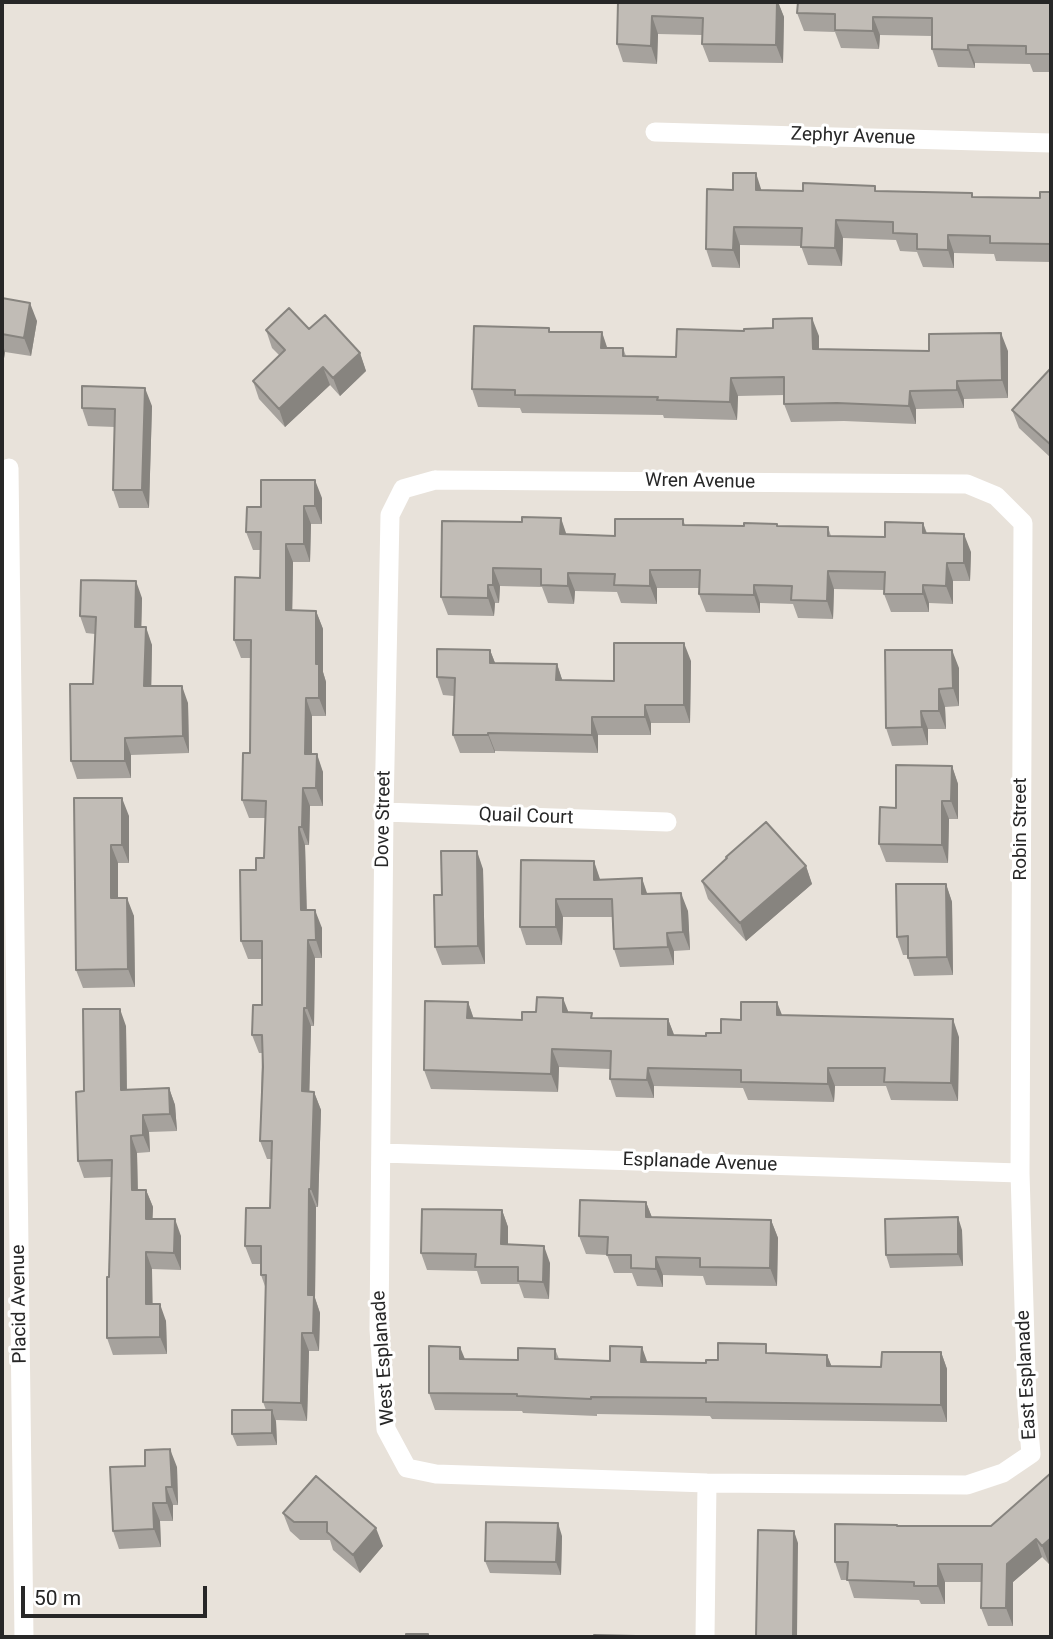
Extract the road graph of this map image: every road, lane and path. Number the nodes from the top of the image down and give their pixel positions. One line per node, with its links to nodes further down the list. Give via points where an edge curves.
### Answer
1 (655, 132): 2 (street, Zephyr Avenue)
2 (1051, 142)
3 (9, 468): 11 (street, Placid Avenue)
4 (402, 489): 5 (street, Wren Avenue, via 435,480 967,484); 6 (street, Dove Street, via 390,515)
5 (996, 496): 9 (street, Robin Street, via 1023,523)
6 (384, 813): 7 (street, Quail Court); 8 (street, Dove Street)
7 (667, 822)
8 (381, 1153): 9 (street, Esplanade Avenue); 10 (street, West Esplanade, via 379,1329 386,1429 407,1468 436,1474)
9 (1020, 1173): 10 (street, East Esplanade, via 1031,1454 1003,1473 967,1485)
10 (707, 1483): 12 (street)
11 (24, 1637)
12 (705, 1637)

